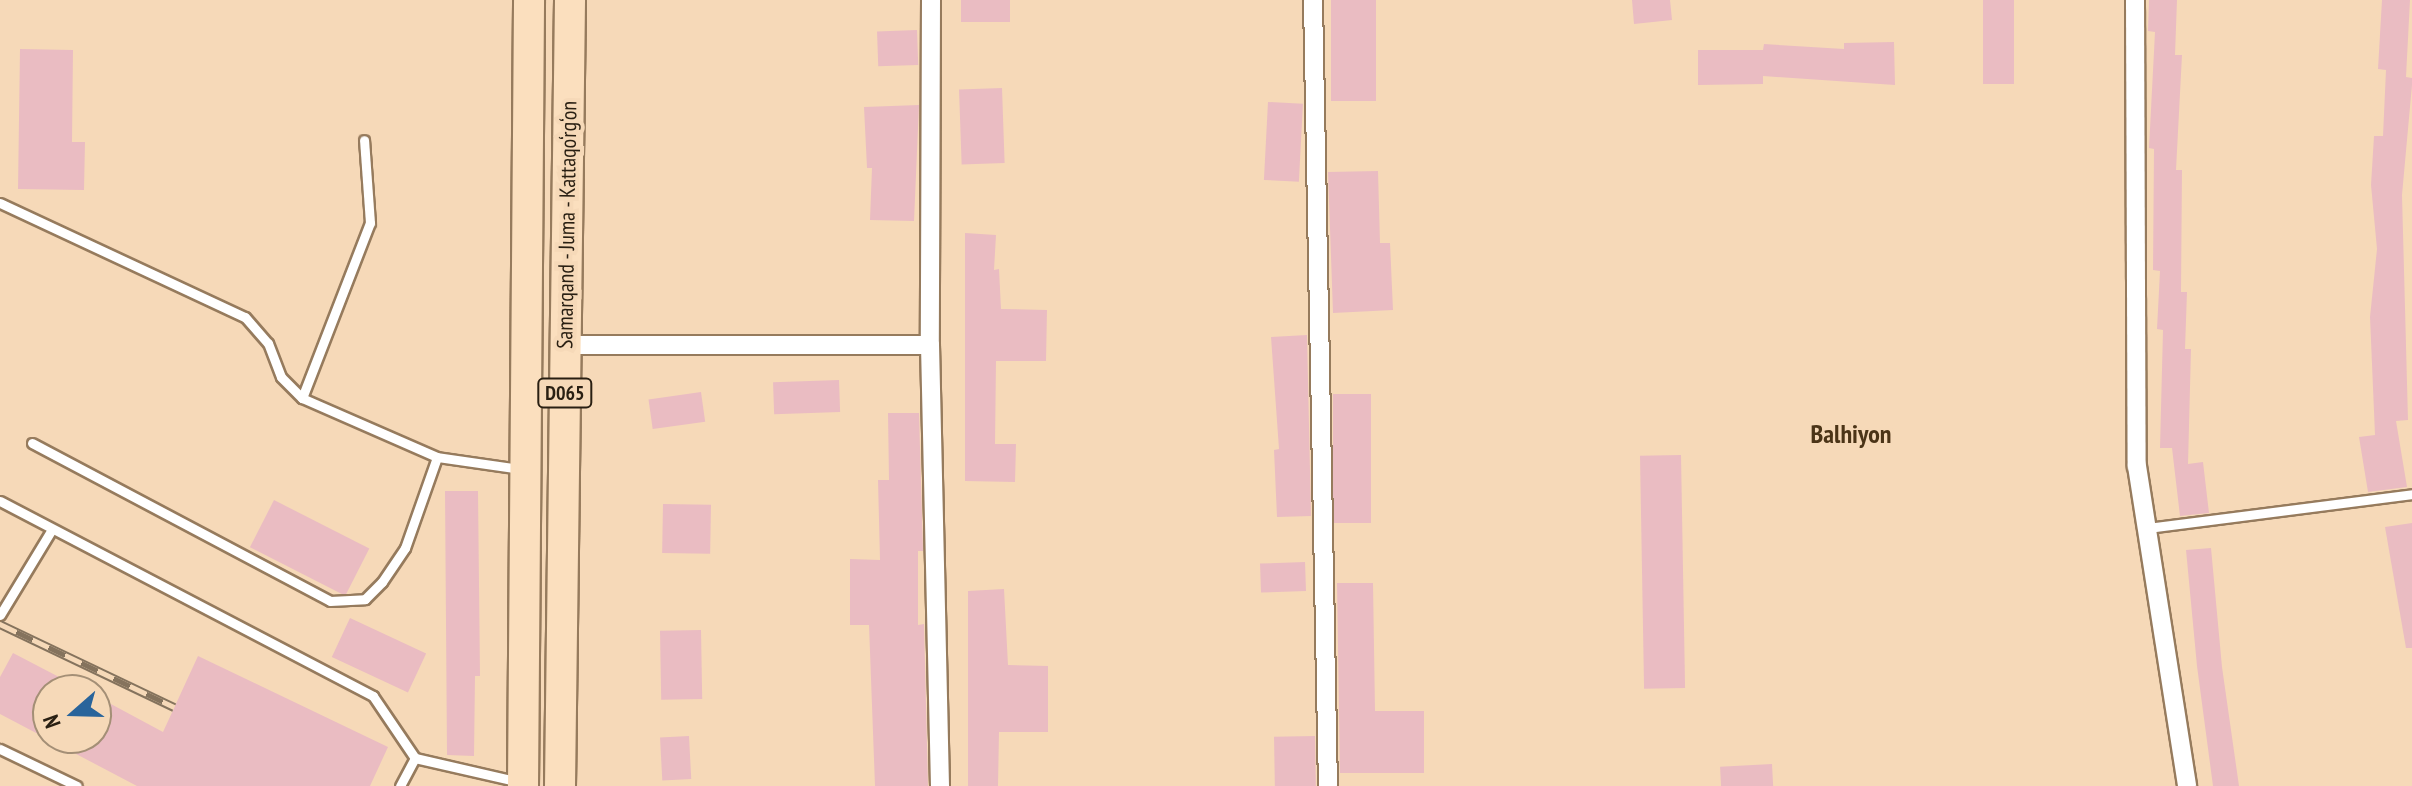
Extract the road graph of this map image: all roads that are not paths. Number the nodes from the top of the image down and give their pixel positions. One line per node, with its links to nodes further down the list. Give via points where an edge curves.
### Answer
1 (529, 0): 13 (main road, Samarqand - Juma - Kattaqo‘rg‘on / D065)
2 (570, 0): 8 (main road, Samarqand - Juma - Kattaqo‘rg‘on / D065)
3 (931, 0): 9 (street)
4 (1313, 0): 26 (street)
5 (2135, 0): 16 (street, via 2137,466)
6 (364, 140): 10 (lane, via 370,223)
7 (0, 203): 10 (lane, via 245,317 268,343 281,377)
8 (565, 345): 9 (street); 24 (main road, Samarqand - Juma - Kattaqo‘rg‘on / D065)
9 (930, 345): 25 (street)
10 (302, 398): 12 (lane)
11 (32, 443): 12 (lane, via 330,601 365,599 382,582 405,548)
12 (437, 457): 13 (lane)
13 (527, 470): 21 (main road, Samarqand - Juma - Kattaqo‘rg‘on / D065)
14 (2412, 494): 16 (lane)
15 (0, 501): 17 (lane)
16 (2148, 528): 27 (street)
17 (52, 529): 18 (lane); 20 (lane, via 373,696)
18 (0, 615)
19 (0, 749): 22 (lane)
20 (415, 758): 21 (lane); 23 (lane)
21 (523, 784)
22 (77, 786)
23 (400, 786)
24 (560, 786)
25 (940, 786)
26 (1328, 786)
27 (2187, 786)

